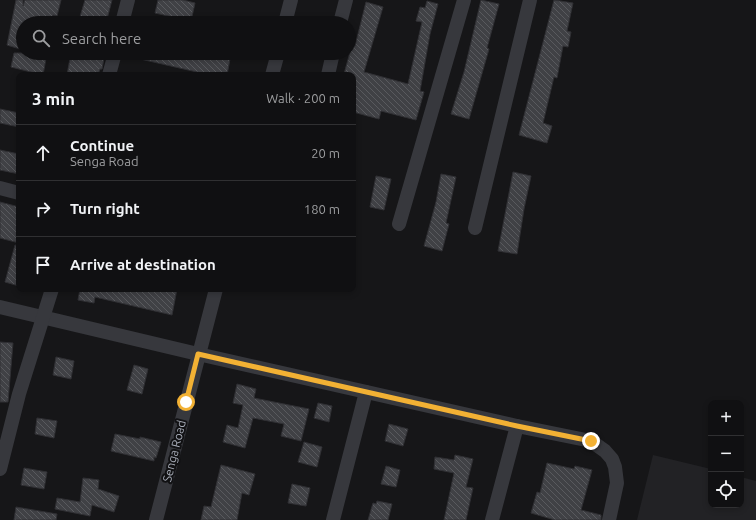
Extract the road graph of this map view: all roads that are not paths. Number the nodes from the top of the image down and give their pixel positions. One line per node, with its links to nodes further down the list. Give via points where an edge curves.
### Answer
1 (128, 0): 6 (street)
2 (291, 0): 7 (street)
3 (346, 0): 8 (street)
4 (464, 0): 17 (street)
5 (530, 0): 18 (street)
6 (124, 16)
7 (287, 16)
8 (342, 16)
9 (112, 60): 12 (street)
10 (276, 60): 13 (street)
11 (331, 60): 14 (street)
12 (110, 72)
13 (273, 72)
14 (329, 72)
15 (0, 188): 16 (street)
16 (16, 192)
17 (399, 224)
18 (475, 228)
19 (51, 292): 22 (street)
20 (215, 292): 23 (street, Senga Road)
21 (0, 307): 22 (street)
22 (44, 316): 23 (street); 25 (street)
23 (198, 354): 24 (street); 28 (street, Senga Road)
24 (366, 392): 26 (street); 29 (street)
25 (6, 424): 27 (street)
26 (517, 426): 30 (street); 31 (street, via 591,441 605,451 612,459 617,483)
27 (0, 469)
28 (156, 520)
29 (332, 520)
30 (492, 520)
31 (609, 520)

